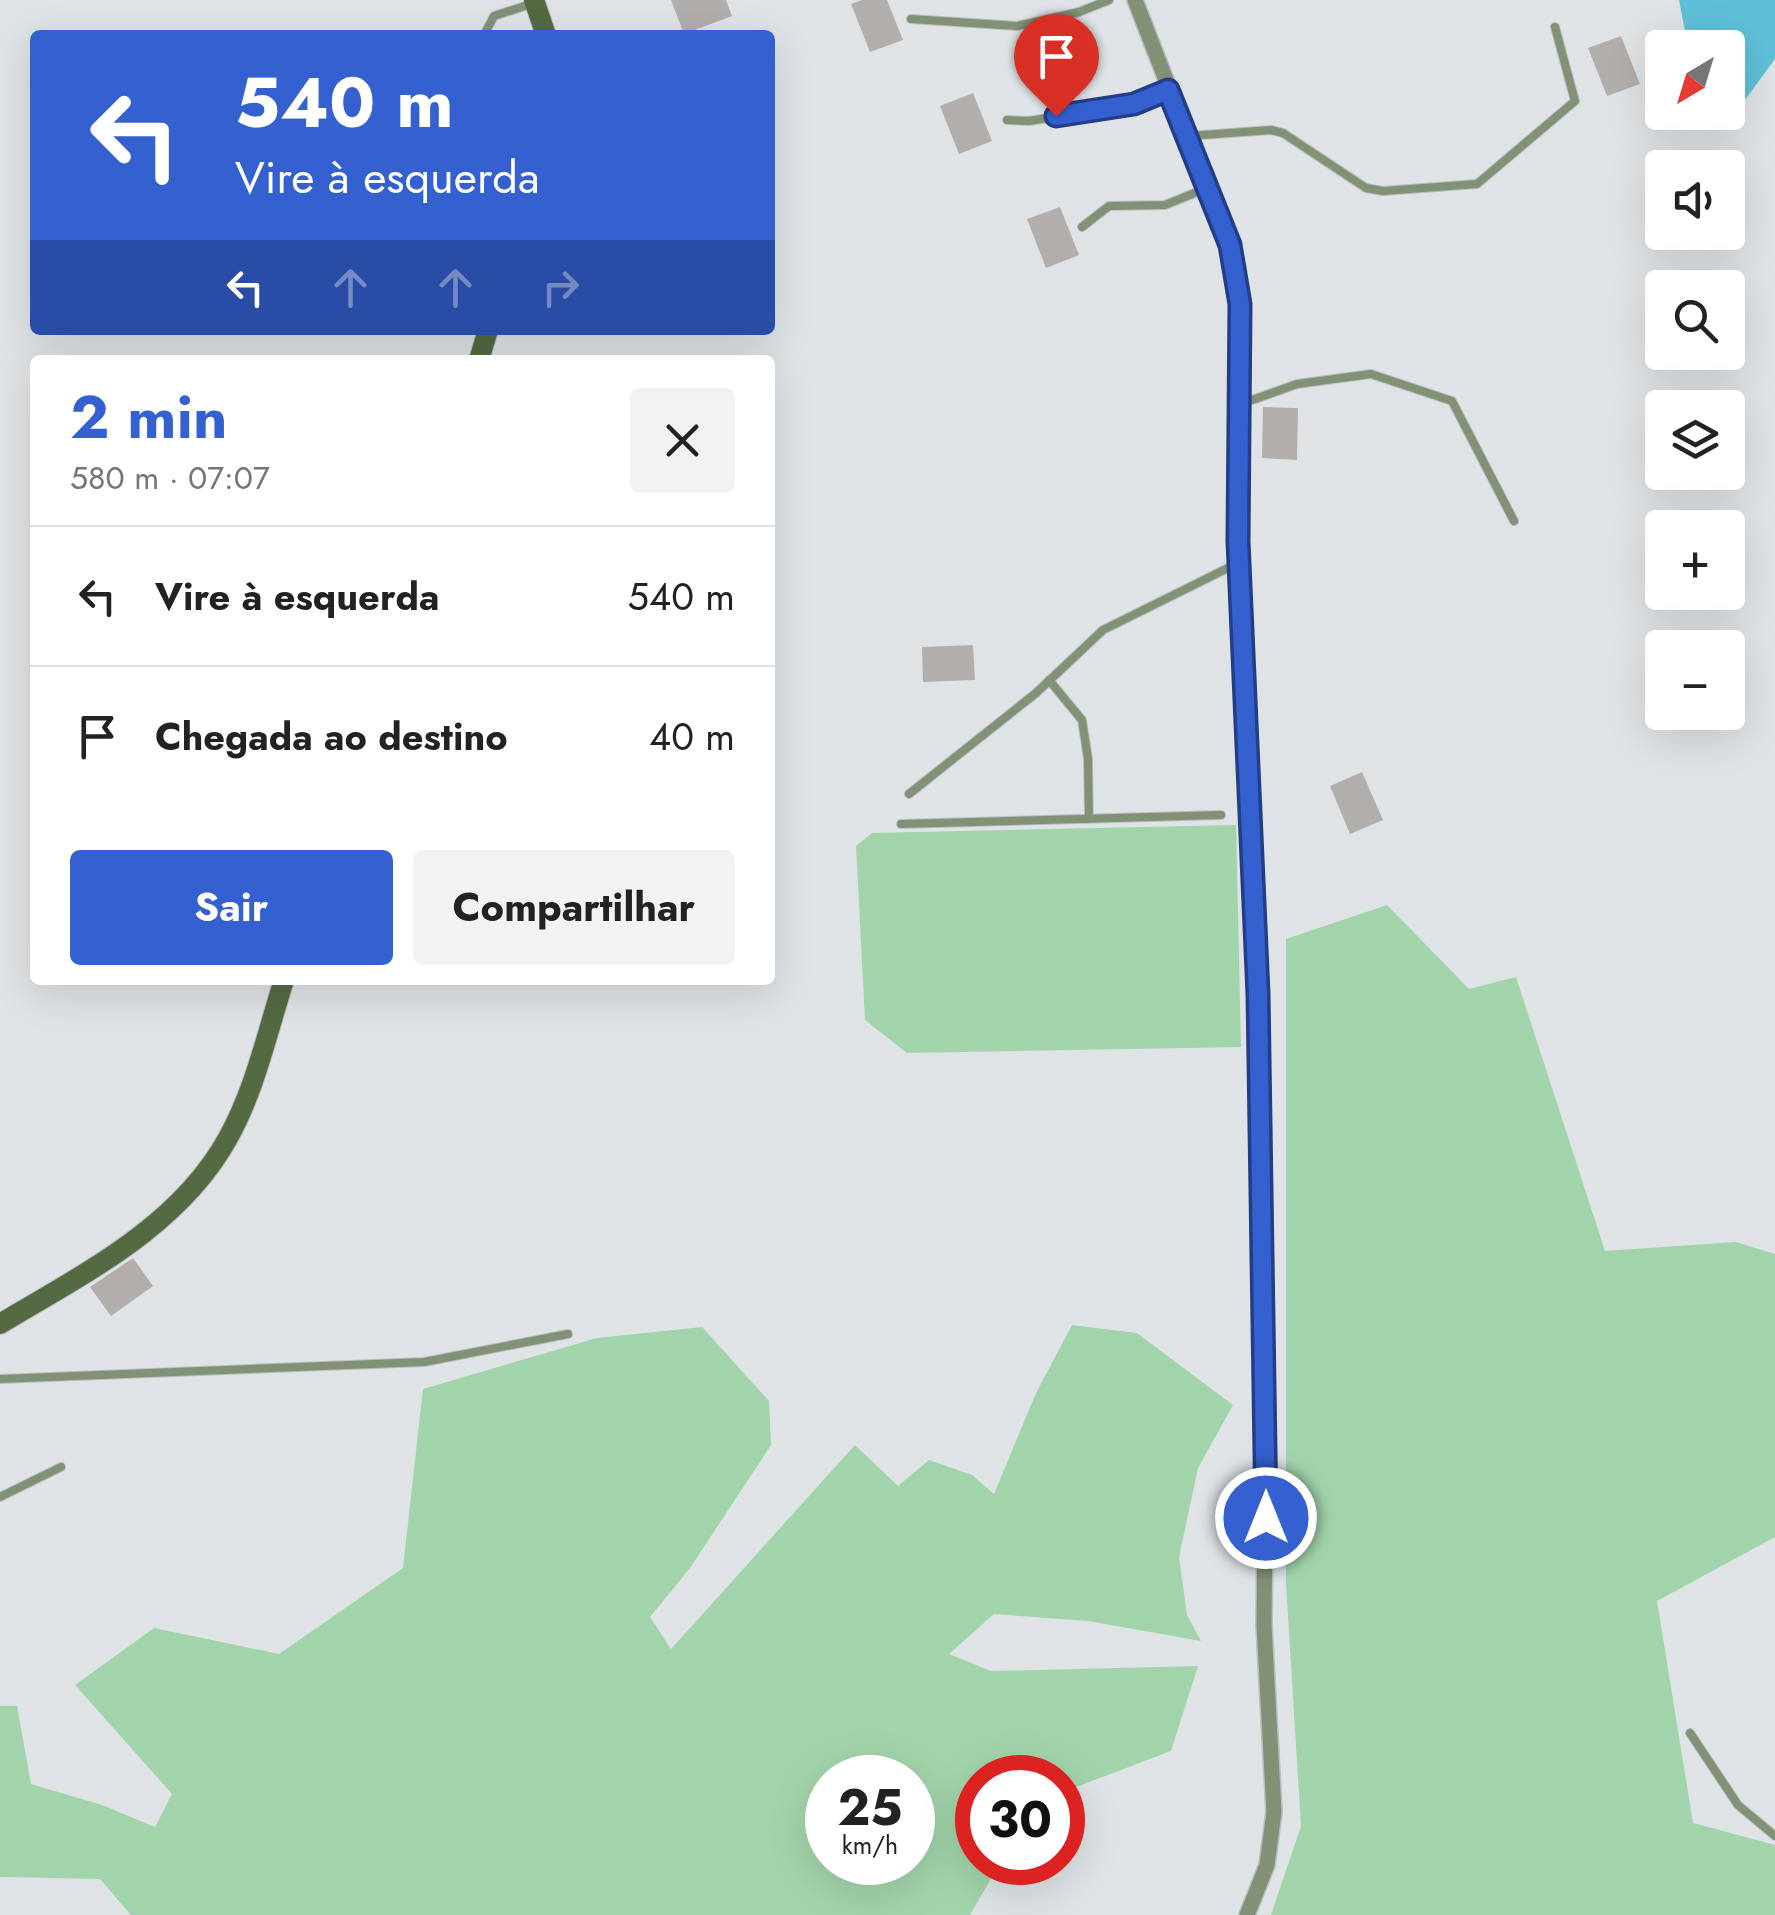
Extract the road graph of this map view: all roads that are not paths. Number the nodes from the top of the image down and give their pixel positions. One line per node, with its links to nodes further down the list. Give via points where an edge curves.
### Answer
1 (1108, 0): 4 (lane, via 1016,26)
2 (1135, 0): 8 (street)
3 (535, 1): 6 (lane, via 494,16); 7 (street)
4 (911, 18)
5 (1555, 28): 10 (lane, via 1575,102 1478,184 1384,191 1366,188 1283,133)
6 (487, 30)
7 (544, 30)
8 (1168, 90): 9 (lane, via 1134,104); 10 (street)
9 (1007, 120)
10 (1186, 136): 11 (street)
11 (1207, 188): 12 (lane, via 1164,204 1110,206); 13 (street, via 1236,277)
12 (1082, 227)
13 (1239, 404): 14 (lane, via 1297,384 1371,374 1452,401); 15 (street)
14 (1514, 521)
15 (1240, 562): 16 (lane, via 1103,630); 29 (street, via 1258,994 1264,1625 1274,1812 1266,1865)
16 (1049, 680): 17 (lane); 19 (lane, via 1082,720)
17 (909, 794)
18 (1221, 815): 19 (lane)
19 (1089, 819): 20 (lane)
20 (900, 824)
21 (282, 985): 22 (street, via 245,1102 192,1192 124,1247)
22 (0, 1324)
23 (568, 1334): 24 (lane, via 424,1362)
24 (0, 1379)
25 (61, 1467): 26 (lane)
26 (0, 1497)
27 (1690, 1733): 28 (lane, via 1738,1805)
28 (1775, 1836)
29 (1247, 1915)

